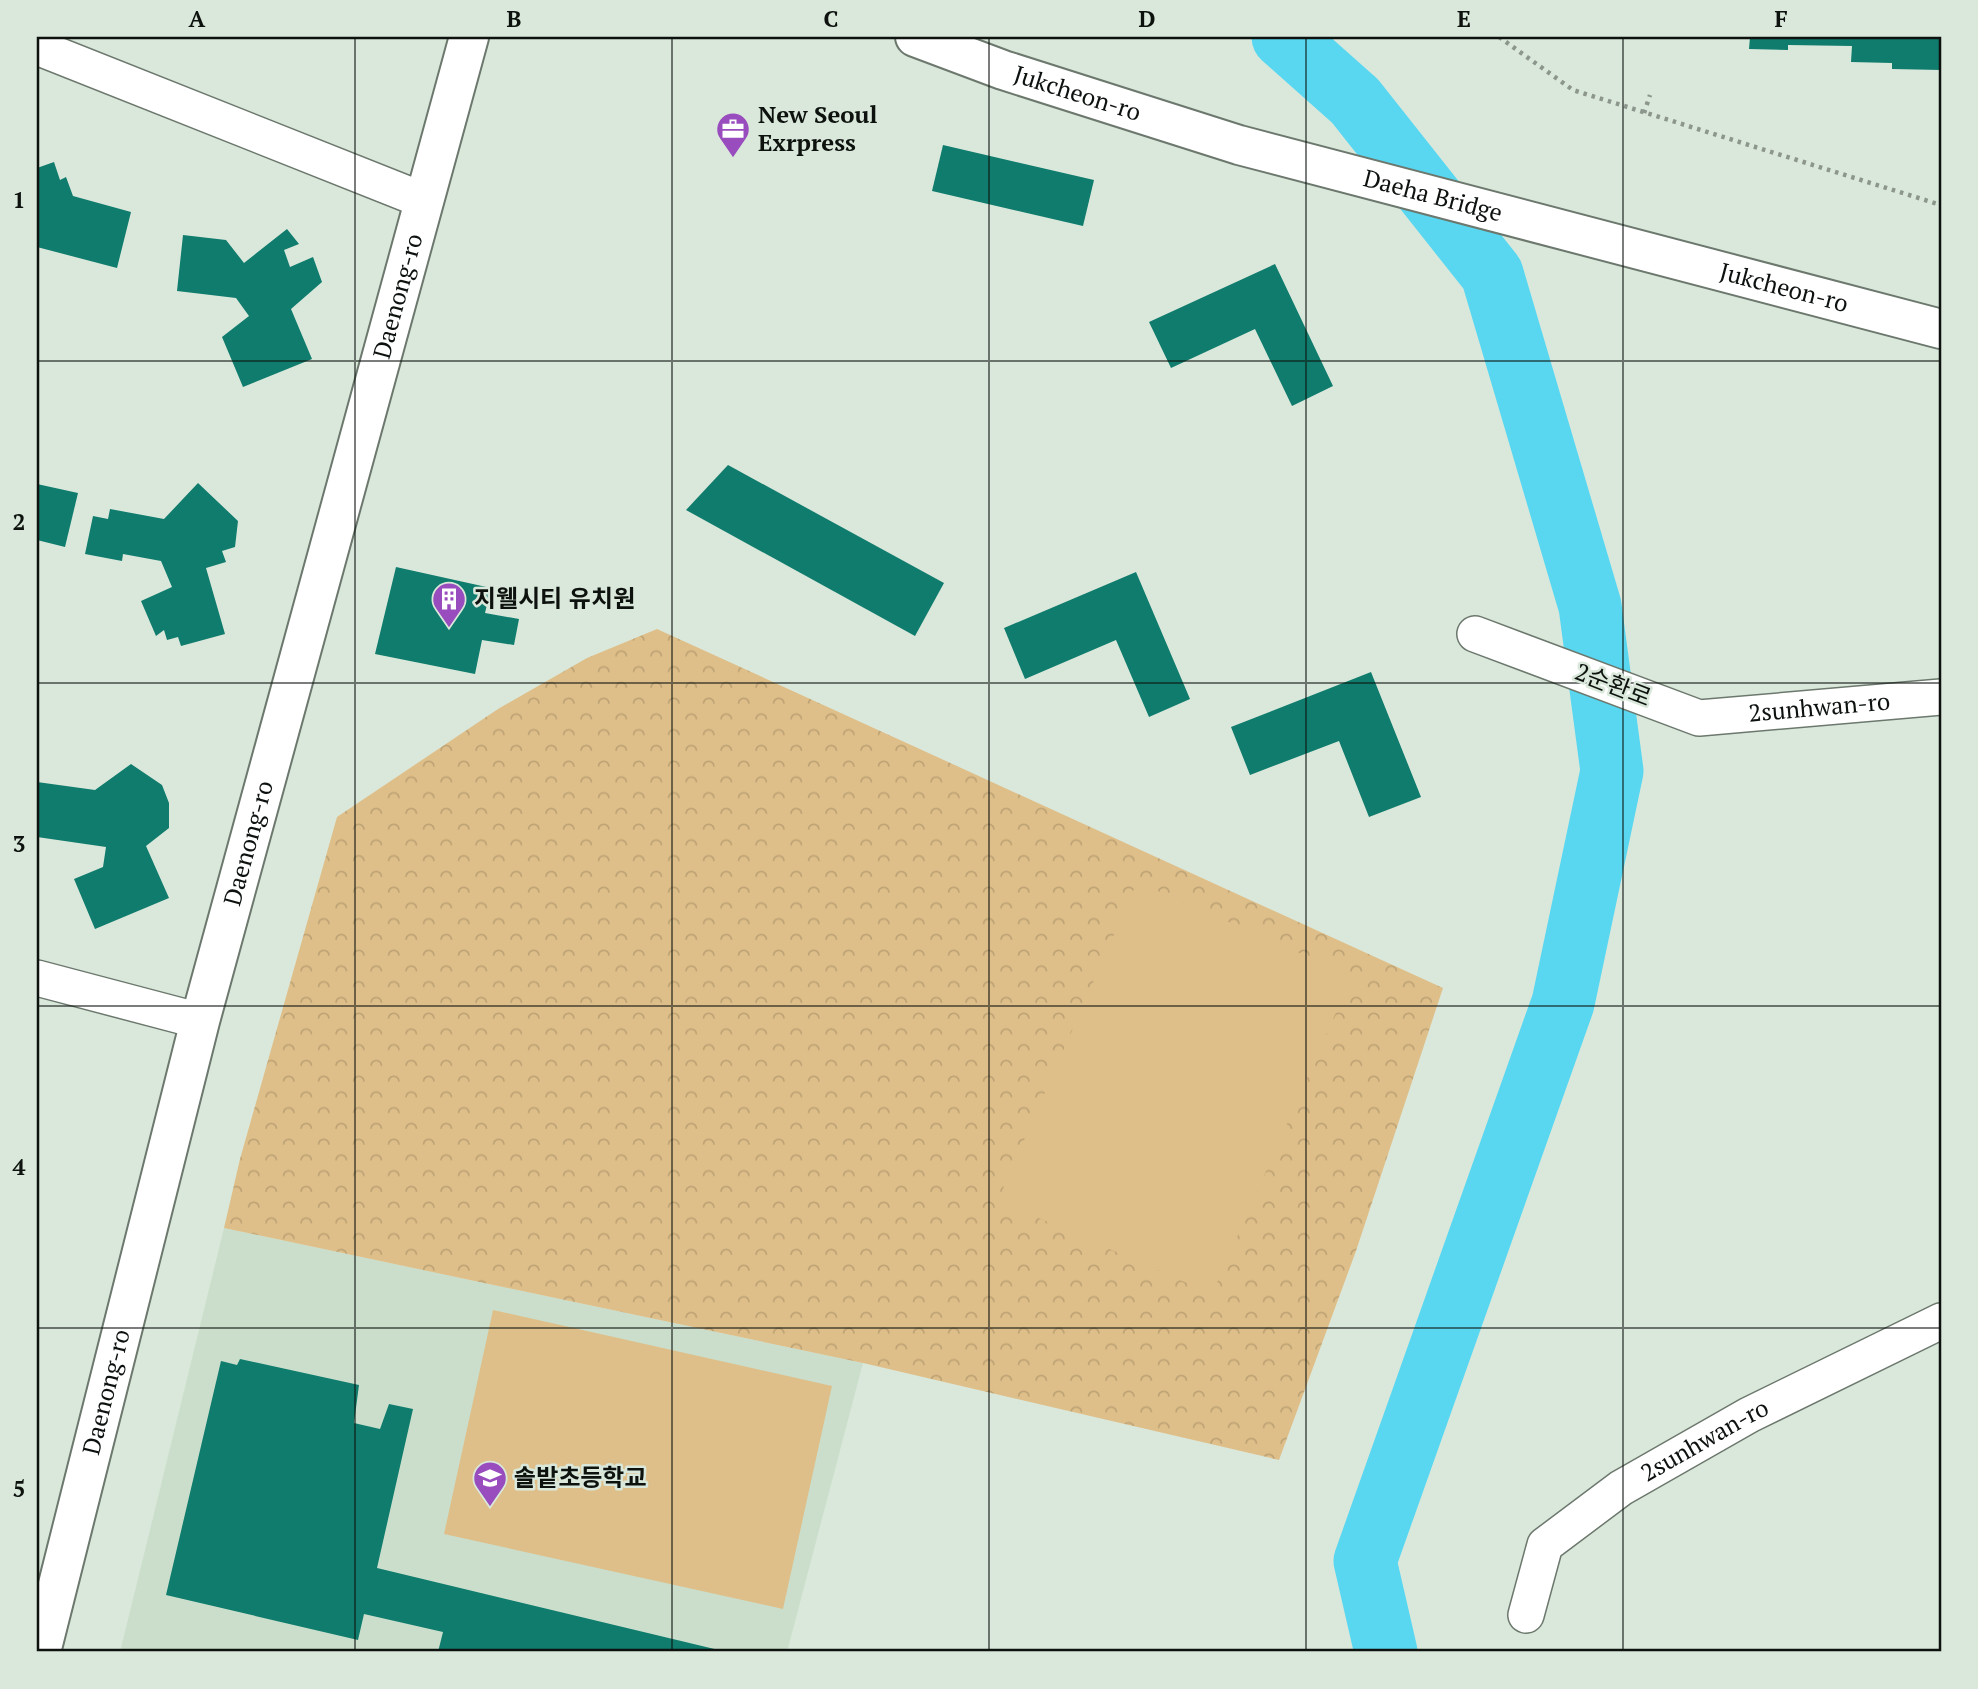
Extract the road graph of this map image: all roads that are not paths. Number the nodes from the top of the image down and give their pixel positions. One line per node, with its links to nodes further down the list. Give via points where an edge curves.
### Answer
1 (469, 37): 5 (street, Daenong-ro)
2 (915, 37): 4 (street, Jukcheon-ro)
3 (37, 47): 5 (street)
4 (1239, 145): 6 (street, Daeha Bridge)
5 (425, 201): 12 (street, Daenong-ro)
6 (1626, 246): 7 (street, Jukcheon-ro)
7 (1941, 329)
8 (1475, 634): 10 (street, 2순환로)
9 (1941, 697): 10 (street, 2sunhwan-ro)
10 (1699, 718)
11 (37, 978): 12 (street)
12 (200, 1021): 15 (street, Daenong-ro)
13 (1941, 1321): 14 (street, 2sunhwan-ro, via 1749,1415 1620,1488 1545,1545)
14 (1526, 1615)
15 (41, 1652)

